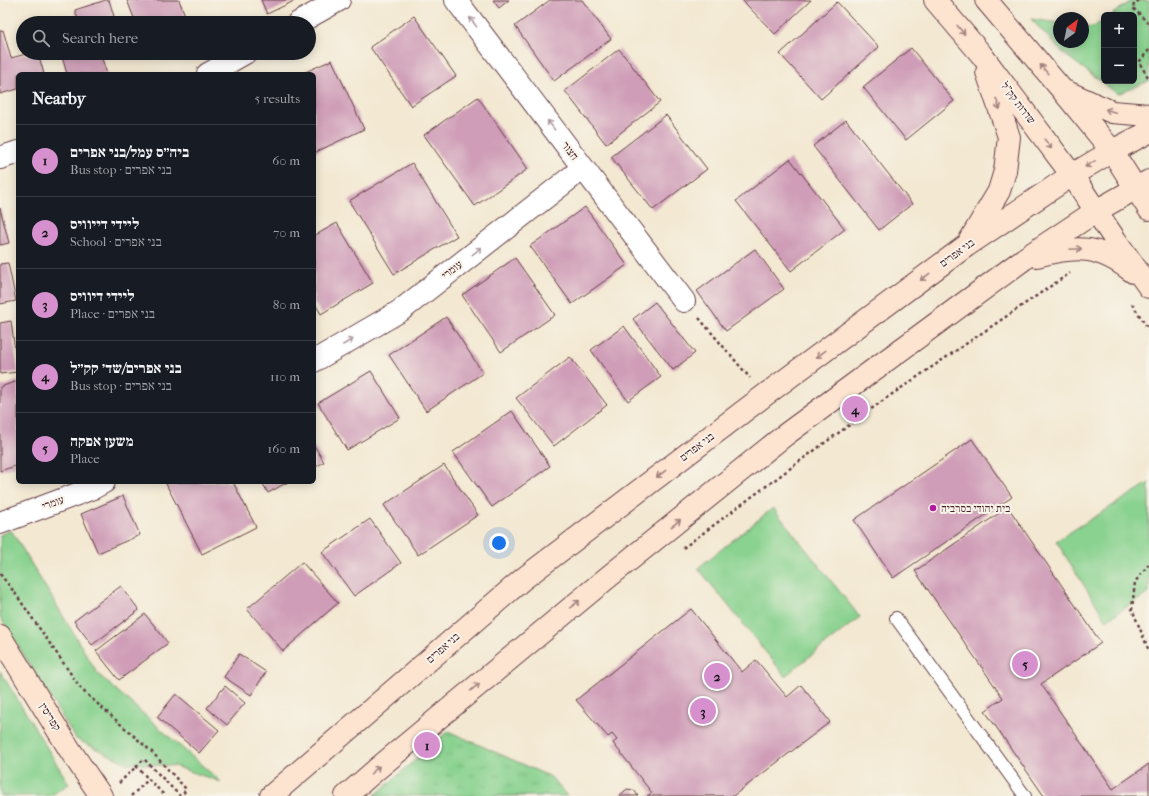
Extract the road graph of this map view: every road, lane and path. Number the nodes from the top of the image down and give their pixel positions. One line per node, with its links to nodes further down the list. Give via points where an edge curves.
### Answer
1 (339, 0): 6 (street)
2 (456, 0): 19 (street, חצור, one-way to 2)
3 (935, 0): 9 (main road, שדרות קק"ל, one-way to 9)
4 (986, 0): 13 (main road, one-way to 4)
5 (1139, 0): 7 (path, via 1132,7)
6 (310, 16)
7 (1149, 24)
8 (1149, 50): 12 (path, via 1139,62)
9 (981, 54): 20 (main road, שדרות קק"ל, one-way to 20); 24 (main road, one-way to 24, via 1009,137 1005,171 999,191)
10 (233, 60): 11 (street)
11 (212, 72)
12 (1149, 79)
13 (1063, 91): 14 (main road, one-way to 13, via 1112,112); 16 (main road)
14 (1149, 115)
15 (1149, 132): 16 (main road, בני אפרים)
16 (1112, 151): 20 (main road, בני אפרים, one-way to 20); 21 (main road)
17 (16, 153): 18 (street)
18 (0, 158)
19 (583, 168): 29 (street, חצור); 31 (street, עומרי, one-way to 19, via 400,311)
20 (1072, 175): 23 (main road, שדרות קק"ל); 24 (main road, בני אפרים)
21 (1143, 185): 22 (main road); 23 (main road)
22 (1149, 209)
23 (1096, 211): 25 (main road); 27 (main road, שדרות קק"ל)
24 (966, 246): 47 (main road, בני אפרים, one-way to 47, via 523,579)
25 (1024, 259): 27 (main road, one-way to 27, via 1060,250 1082,248 1100,252 1132,271); 48 (main road, one-way to 25, via 607,578 785,435)
26 (1071, 272): 35 (path, via 885,399)
27 (1148, 286)
28 (1130, 300): 30 (path)
29 (684, 301): 32 (path)
30 (1149, 330)
31 (316, 360)
32 (740, 366)
33 (100, 484): 34 (street, עומרי)
34 (0, 522)
35 (682, 549)
36 (1149, 564): 40 (path, via 1135,582 1132,609)
37 (0, 574): 46 (path, via 82,690 152,752 186,789)
38 (896, 618): 49 (lane)
39 (0, 636): 43 (main road, קפריסין, via 70,750)
40 (1149, 651)
41 (136, 766): 42 (path); 43 (path); 46 (path, via 144,759)
42 (149, 778): 44 (path); 45 (path)
43 (109, 791)
44 (131, 796)
45 (165, 796)
46 (181, 796)
47 (271, 796)
48 (346, 796)
49 (1025, 796)

